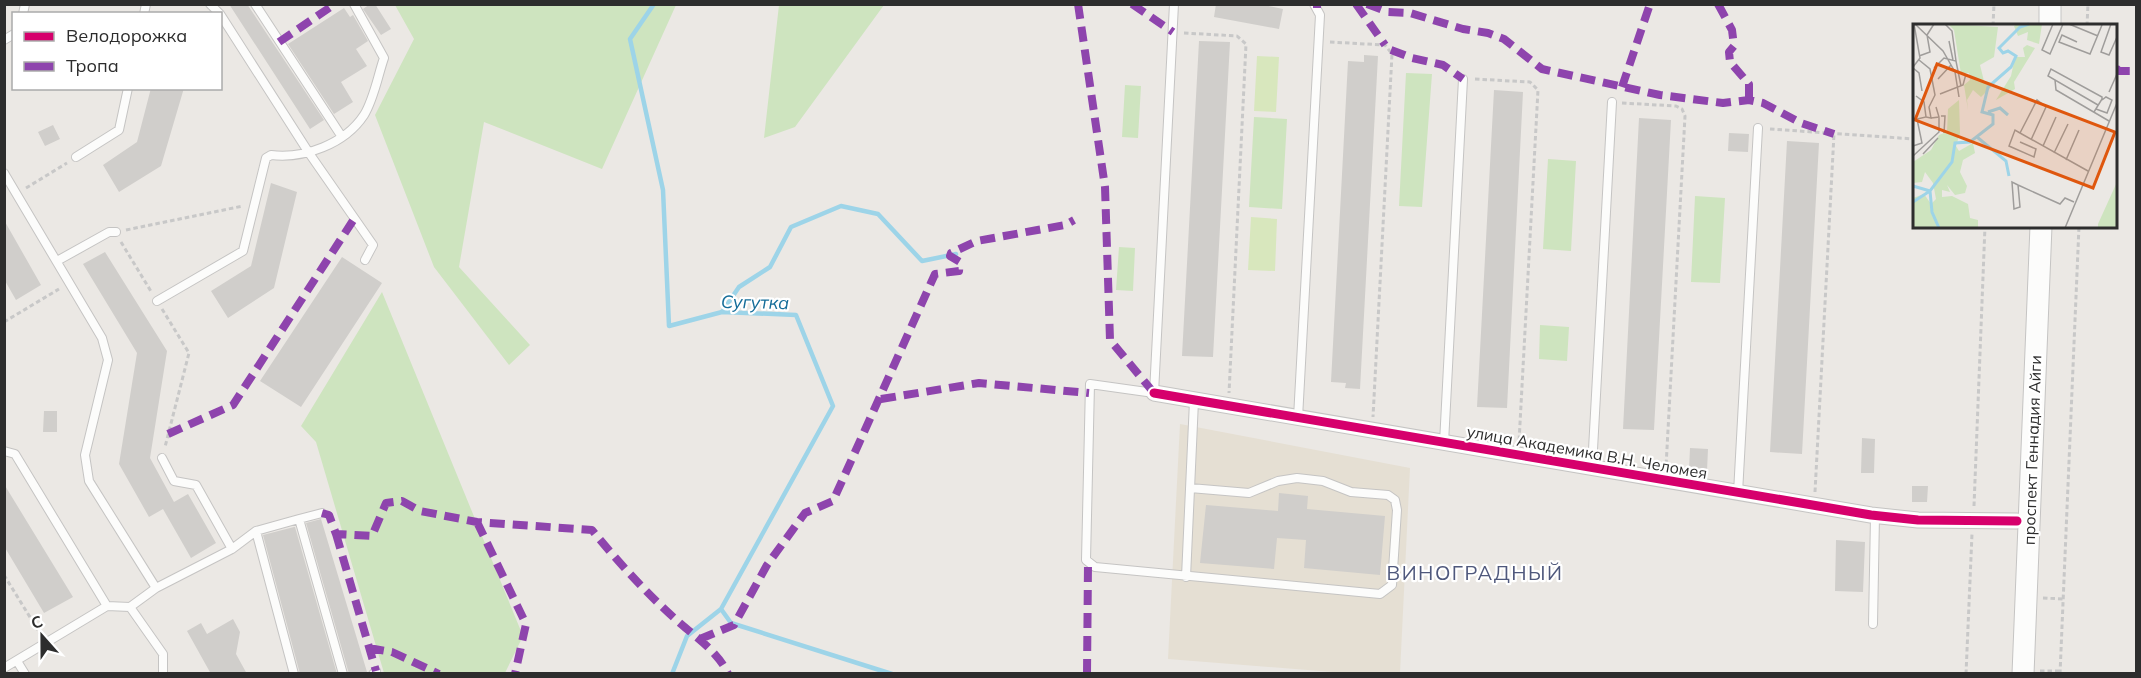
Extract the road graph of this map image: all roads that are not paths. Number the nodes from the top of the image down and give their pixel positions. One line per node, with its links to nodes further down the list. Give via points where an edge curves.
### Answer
1 (255, 4): 14 (lane)
2 (354, 4): 14 (lane, via 384,58 364,114)
3 (1174, 4): 24 (lane)
4 (1314, 4): 26 (lane, via 1320,15)
5 (2036, 4): 8 (main road)
6 (2050, 4): 9 (main road)
7 (222, 17): 15 (lane)
8 (2036, 24)
9 (2050, 24)
10 (1463, 79): 27 (lane)
11 (128, 90): 16 (lane, via 118,130)
12 (1612, 102): 30 (lane)
13 (1758, 128): 32 (lane)
14 (342, 137): 15 (lane)
15 (309, 153): 21 (lane, via 373,245); 23 (lane, via 266,158 243,251)
16 (76, 157)
17 (4, 173): 22 (lane)
18 (2028, 228): 36 (main road, проспект Геннадия Айги)
19 (2041, 228): 36 (main road, проспект Геннадия Айги)
20 (116, 232): 22 (lane, via 109,232)
21 (365, 260)
22 (57, 261): 40 (lane, via 102,338 108,360 85,455 89,481)
23 (157, 301)
24 (1154, 393): 25 (street, улица Академика В.Н. Челомея); 39 (lane, via 1090,384 1086,560 1095,567)
25 (1194, 401): 26 (street, улица Академика В.Н. Челомея); 31 (lane)
26 (1298, 418): 27 (street, улица Академика В.Н. Челомея)
27 (1444, 443): 30 (street, улица Академика В.Н. Челомея)
28 (4, 451): 41 (lane, via 15,454)
29 (162, 458): 38 (lane, via 174,481 196,485)
30 (1592, 468): 32 (street, улица Академика В.Н. Челомея)
31 (1190, 488): 39 (lane); 39 (lane, via 1249,493 1288,478 1314,479 1346,491 1392,497 1397,504 1397,521 1394,580 1380,594)
32 (1738, 493): 34 (street, улица Академика В.Н. Челомея)
33 (322, 513): 35 (lane)
34 (1875, 516): 36 (street, улица Академика В.Н. Челомея); 43 (lane)
35 (299, 519): 37 (lane); 50 (lane)
36 (2023, 521): 46 (main road, проспект Геннадия Айги); 51 (main road, проспект Геннадия Айги)
37 (256, 531): 38 (lane); 49 (lane)
38 (232, 549): 40 (lane)
39 (1186, 577)
40 (156, 588): 42 (lane)
41 (107, 606): 42 (lane); 44 (lane)
42 (130, 607): 48 (lane, via 163,654)
43 (1873, 624)
44 (17, 661): 45 (lane); 47 (lane)
45 (4, 668)
46 (2031, 672)
47 (25, 674)
48 (163, 674)
49 (294, 674)
50 (343, 674)
51 (2011, 674)

